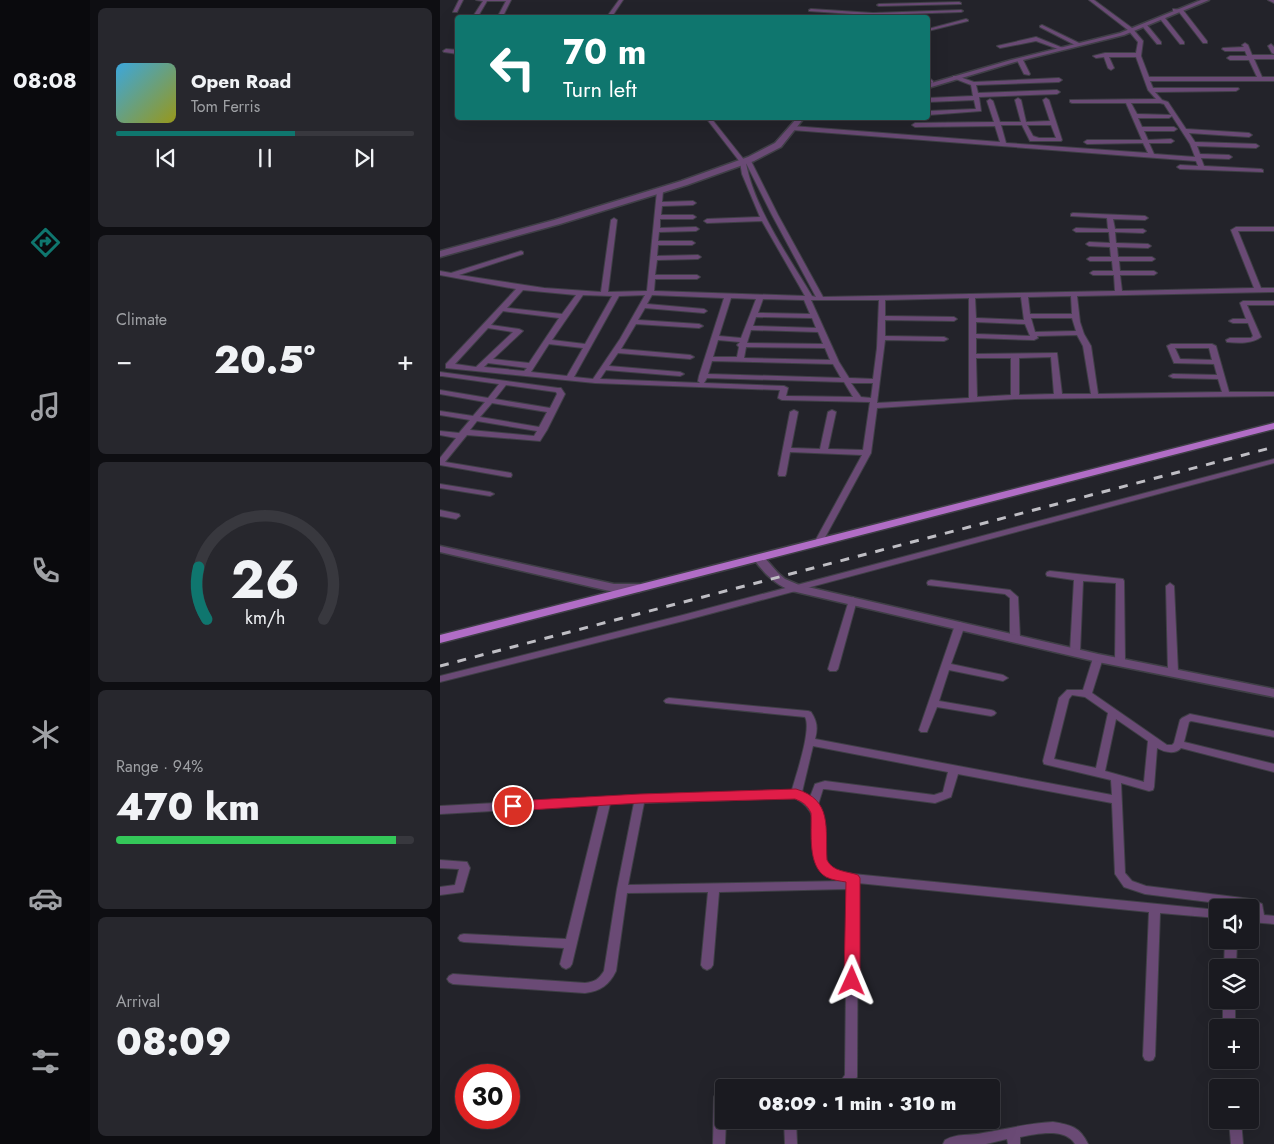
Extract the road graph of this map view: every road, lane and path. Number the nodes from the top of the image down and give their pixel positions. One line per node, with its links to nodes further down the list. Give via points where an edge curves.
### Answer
1 (462, 0): 16 (street)
2 (478, 0): 3 (street)
3 (486, 0): 4 (street); 20 (street)
4 (509, 0): 21 (street)
5 (621, 0): 22 (street)
6 (1091, 0): 28 (street)
7 (1198, 0): 15 (street)
8 (1206, 0): 15 (street)
9 (1270, 0): 11 (street)
10 (924, 2): 12 (street); 13 (street); 18 (street)
11 (1274, 2)
12 (959, 3)
13 (879, 5)
14 (811, 10): 19 (street)
15 (1178, 10): 23 (street); 28 (street); 29 (street)
16 (455, 11)
17 (961, 11): 18 (street)
18 (928, 12): 19 (street)
19 (873, 14)
20 (476, 15)
21 (501, 15)
22 (610, 15)
23 (1163, 18): 26 (street); 31 (street)
24 (966, 20): 27 (street)
25 (1042, 26): 32 (street)
26 (1146, 26): 28 (street); 30 (street)
27 (930, 29)
28 (1131, 30): 32 (street); 40 (street, via 1141,42); 46 (street)
29 (1204, 42)
30 (1159, 43)
31 (1182, 43)
32 (1077, 44): 35 (street)
33 (1000, 46): 35 (street, via 1036,39)
34 (1271, 46): 39 (street)
35 (1060, 48): 49 (street)
36 (1225, 49): 45 (street, via 1246,47)
37 (446, 51): 38 (street)
38 (455, 52)
39 (1274, 52)
40 (1138, 54): 41 (street); 50 (street)
41 (1105, 55): 42 (street); 47 (street)
42 (1096, 56)
43 (1274, 57): 45 (street)
44 (1230, 58): 45 (street)
45 (1251, 58): 51 (street)
46 (1020, 60): 48 (street); 49 (street)
47 (1111, 68)
48 (1027, 74)
49 (949, 78): 54 (street); 55 (street)
50 (1147, 79): 51 (street); 58 (street)
51 (1260, 79): 52 (street)
52 (1274, 79)
53 (1059, 80): 55 (street)
54 (930, 83)
55 (973, 84): 60 (street)
56 (1223, 89): 57 (street); 58 (street, via 1199,92); 61 (street)
57 (1236, 89)
58 (1152, 90): 68 (street)
59 (1058, 92): 60 (street)
60 (976, 96): 62 (street); 69 (street, via 979,110)
61 (1228, 98)
62 (930, 100)
63 (1018, 100): 78 (street)
64 (1046, 100): 75 (street)
65 (990, 101): 77 (street)
66 (1072, 101): 67 (street)
67 (1128, 101): 68 (street); 70 (street)
68 (1160, 101): 84 (street, via 1169,106)
69 (930, 113)
70 (1134, 116): 71 (street); 83 (street)
71 (1169, 116)
72 (710, 120): 96 (street)
73 (798, 120): 81 (street)
74 (803, 120): 81 (street)
75 (1053, 123): 78 (street); 78 (street, via 1059,140 1031,138)
76 (970, 124): 77 (street); 80 (street); 88 (street)
77 (996, 124): 78 (street); 91 (street)
78 (1024, 124)
79 (915, 125): 80 (street)
80 (940, 125): 86 (street)
81 (792, 128): 86 (street); 96 (street, via 766,153)
82 (1174, 128): 83 (street)
83 (1140, 129): 90 (street)
84 (1185, 131): 85 (street); 92 (street)
85 (1249, 135)
86 (944, 140): 88 (street)
87 (1171, 141): 90 (street)
88 (975, 142): 91 (street)
89 (1087, 142): 90 (street)
90 (1146, 142): 94 (street)
91 (1004, 144): 94 (street)
92 (1193, 144): 93 (street); 97 (street)
93 (1256, 146)
94 (1152, 156): 97 (street)
95 (1229, 157): 97 (street)
96 (745, 161): 102 (street); 110 (street, via 744,174); 151 (street)
97 (1200, 161): 98 (street); 99 (street)
98 (1180, 167)
99 (1213, 168): 100 (street); 101 (street)
100 (1261, 171)
101 (1214, 178)
102 (660, 191): 104 (street); 125 (street)
103 (693, 203): 104 (street)
104 (659, 204): 107 (street)
105 (1073, 216): 106 (street)
106 (1110, 216): 109 (street); 117 (street)
107 (658, 217): 108 (street); 115 (street)
108 (693, 217)
109 (1145, 218)
110 (764, 219): 112 (street); 150 (street)
111 (614, 220): 142 (street)
112 (707, 221)
113 (696, 229): 115 (street)
114 (1274, 229): 138 (street, via 1234,230)
115 (657, 230): 119 (street)
116 (1076, 230): 117 (street)
117 (1113, 231): 118 (street); 122 (street)
118 (1143, 231)
119 (656, 243): 120 (street); 127 (street)
120 (692, 243)
121 (1089, 244): 122 (street)
122 (1114, 245): 123 (street); 129 (street)
123 (1148, 246)
124 (521, 252): 134 (street)
125 (440, 254)
126 (698, 257): 127 (street)
127 (654, 258): 135 (street)
128 (1090, 259): 129 (street)
129 (1116, 259): 130 (street); 132 (street)
130 (1152, 259)
131 (1093, 273): 132 (street)
132 (1117, 273): 133 (street); 144 (street)
133 (1154, 274)
134 (443, 275): 137 (street)
135 (652, 277): 136 (street); 141 (street)
136 (697, 277)
137 (521, 288): 140 (street); 155 (street)
138 (1258, 290): 139 (street); 144 (street)
139 (1274, 290)
140 (581, 293): 142 (street); 158 (street)
141 (650, 293): 143 (street); 146 (street); 154 (street)
142 (604, 294): 143 (street)
143 (617, 294): 181 (street)
144 (1119, 294): 145 (street)
145 (1074, 295): 148 (street); 160 (street)
146 (728, 296): 147 (street); 175 (street)
147 (760, 296): 150 (street); 157 (street)
148 (1024, 296): 149 (street); 163 (street)
149 (972, 297): 152 (street); 164 (street)
150 (808, 298): 151 (street); 159 (street)
151 (820, 298): 152 (street)
152 (882, 298): 161 (street)
153 (1274, 303): 166 (street, via 1243,303)
154 (642, 306): 156 (street); 167 (street)
155 (501, 309): 158 (street); 168 (street)
156 (704, 311)
157 (755, 315): 159 (street); 170 (street)
158 (564, 316): 179 (street)
159 (815, 316): 171 (street)
160 (1074, 316): 163 (street); 172 (street)
161 (882, 318): 162 (street); 176 (street)
162 (954, 319)
163 (1028, 319): 164 (street); 173 (street)
164 (973, 320): 174 (street)
165 (1233, 321): 166 (street)
166 (1251, 321): 178 (street, via 1256,339)
167 (633, 322): 169 (street); 183 (street)
168 (486, 326): 189 (street, via 519,331); 192 (street)
169 (699, 326)
170 (749, 328): 171 (street); 180 (street)
171 (821, 330): 182 (street)
172 (1080, 333): 173 (street); 212 (street, via 1087,346)
173 (1032, 334): 174 (street, via 1034,338)
174 (973, 336): 184 (street)
175 (715, 338): 180 (street); 187 (street)
176 (881, 338): 177 (street); 204 (street)
177 (944, 338)
178 (1230, 340)
179 (547, 342): 181 (street); 193 (street)
180 (742, 342): 182 (street); 188 (street)
181 (588, 346): 202 (street)
182 (828, 346): 190 (street)
183 (615, 351): 186 (street); 194 (street)
184 (974, 356): 185 (street); 216 (street)
185 (1015, 356): 211 (street, via 1054,355); 213 (street)
186 (690, 357)
187 (709, 359): 188 (street); 199 (street)
188 (740, 360): 190 (street)
189 (487, 361): 193 (street); 195 (street)
190 (835, 362): 203 (street)
191 (1217, 362): 191 (street, via 1212,346 1171,346 1177,361); 201 (street)
192 (449, 366): 195 (street); 198 (street)
193 (532, 366): 196 (street)
194 (604, 368): 197 (street); 205 (street)
195 (478, 369): 196 (street)
196 (526, 374): 202 (street)
197 (680, 374)
198 (441, 375): 206 (street)
199 (703, 376): 203 (street); 207 (street)
200 (1174, 376): 201 (street)
201 (1221, 377): 209 (street)
202 (569, 379): 205 (street)
203 (846, 380): 204 (street); 214 (street)
204 (876, 381): 217 (street)
205 (595, 382): 207 (street)
206 (505, 383): 215 (street); 218 (street, via 558,390 561,394)
207 (701, 384): 214 (street, via 784,388 782,398)
208 (440, 392): 215 (street)
209 (1226, 394): 210 (street); 212 (street)
210 (1274, 394)
211 (1058, 396): 212 (street); 213 (street)
212 (1095, 396)
213 (1015, 397): 216 (street)
214 (858, 399): 217 (street)
215 (491, 400): 218 (street); 222 (street)
216 (973, 400): 217 (street)
217 (873, 403): 229 (street)
218 (553, 411): 224 (street)
219 (794, 412): 227 (street)
220 (832, 412): 228 (street)
221 (440, 413): 222 (street)
222 (476, 419): 224 (street); 226 (street)
223 (1274, 426): 238 (main road)
224 (543, 430): 226 (street, via 538,439)
225 (440, 433): 226 (street)
226 (463, 434): 230 (street)
227 (787, 450): 228 (street); 232 (street)
228 (824, 451): 229 (street)
229 (867, 453): 238 (street)
230 (441, 459): 233 (street)
231 (1274, 461): 246 (street)
232 (782, 474)
233 (508, 475)
234 (440, 486): 235 (street)
235 (490, 494)
236 (440, 513): 237 (street)
237 (456, 516)
238 (818, 543): 240 (main road)
239 (440, 549): 245 (street, via 614,588)
240 (759, 558): 245 (main road); 246 (street, via 775,579)
241 (1050, 574): 242 (street)
242 (1079, 578): 251 (street); 253 (street, via 1120,581)
243 (931, 584): 249 (street, via 1011,594 1014,597)
244 (1170, 586): 256 (street)
245 (642, 588): 250 (main road)
246 (794, 589): 247 (street); 258 (street)
247 (853, 600): 248 (street); 255 (street)
248 (960, 625): 249 (street); 254 (street)
249 (1015, 638): 251 (street)
250 (440, 639)
251 (1075, 652): 252 (street)
252 (1098, 658): 253 (street); 260 (street)
253 (1120, 662): 256 (street)
254 (945, 666): 257 (street); 262 (street)
255 (832, 669)
256 (1174, 672): 259 (street)
257 (1003, 678)
258 (440, 679)
259 (1274, 693)
260 (1086, 694): 263 (street); 272 (street, via 1070,692 1064,698 1048,761)
261 (668, 701): 268 (street, via 808,714 812,721)
262 (933, 703): 264 (street); 265 (street)
263 (1113, 711): 267 (street); 272 (street)
264 (991, 713)
265 (924, 730)
266 (1274, 734): 269 (street, via 1190,717 1185,720)
267 (1153, 739): 269 (street, via 1170,749 1175,749); 273 (street, via 1149,787)
268 (810, 742): 271 (street); 274 (street)
269 (1178, 744): 270 (street)
270 (1274, 768)
271 (954, 769): 276 (street); 278 (street, via 947,794 935,799 825,785 819,787)
272 (1100, 773): 273 (street)
273 (1116, 778): 276 (street)
274 (796, 794): 275 (street); 278 (street)
275 (640, 799): 277 (street); 283 (street)
276 (1117, 800): 285 (street, via 1120,874 1128,884 1145,890)
277 (605, 802): 279 (street); 291 (street)
278 (813, 804): 281 (street, via 818,813 820,860 824,868)
279 (440, 810)
280 (440, 864): 284 (street, via 458,864 465,868 459,889)
281 (853, 882): 282 (street); 286 (street); 296 (street)
282 (714, 888): 283 (street); 293 (street)
283 (622, 889): 294 (street, via 610,971 598,987)
284 (440, 891)
285 (1218, 899)
286 (1155, 908): 287 (street); 295 (street)
287 (1209, 913)
288 (1259, 918): 289 (street)
289 (1274, 920)
290 (464, 938): 291 (street)
291 (571, 944): 292 (street)
292 (566, 964)
293 (707, 965)
294 (453, 979)
295 (1150, 1056)
296 (849, 1079)
297 (719, 1129): 301 (street)
298 (790, 1129): 302 (street)
299 (1236, 1129): 305 (street)
300 (1013, 1138): 303 (street, via 964,1139); 304 (street, via 1034,1129 1068,1129 1077,1133)
301 (719, 1144)
302 (791, 1144)
303 (949, 1144)
304 (1082, 1144)
305 (1237, 1144)

